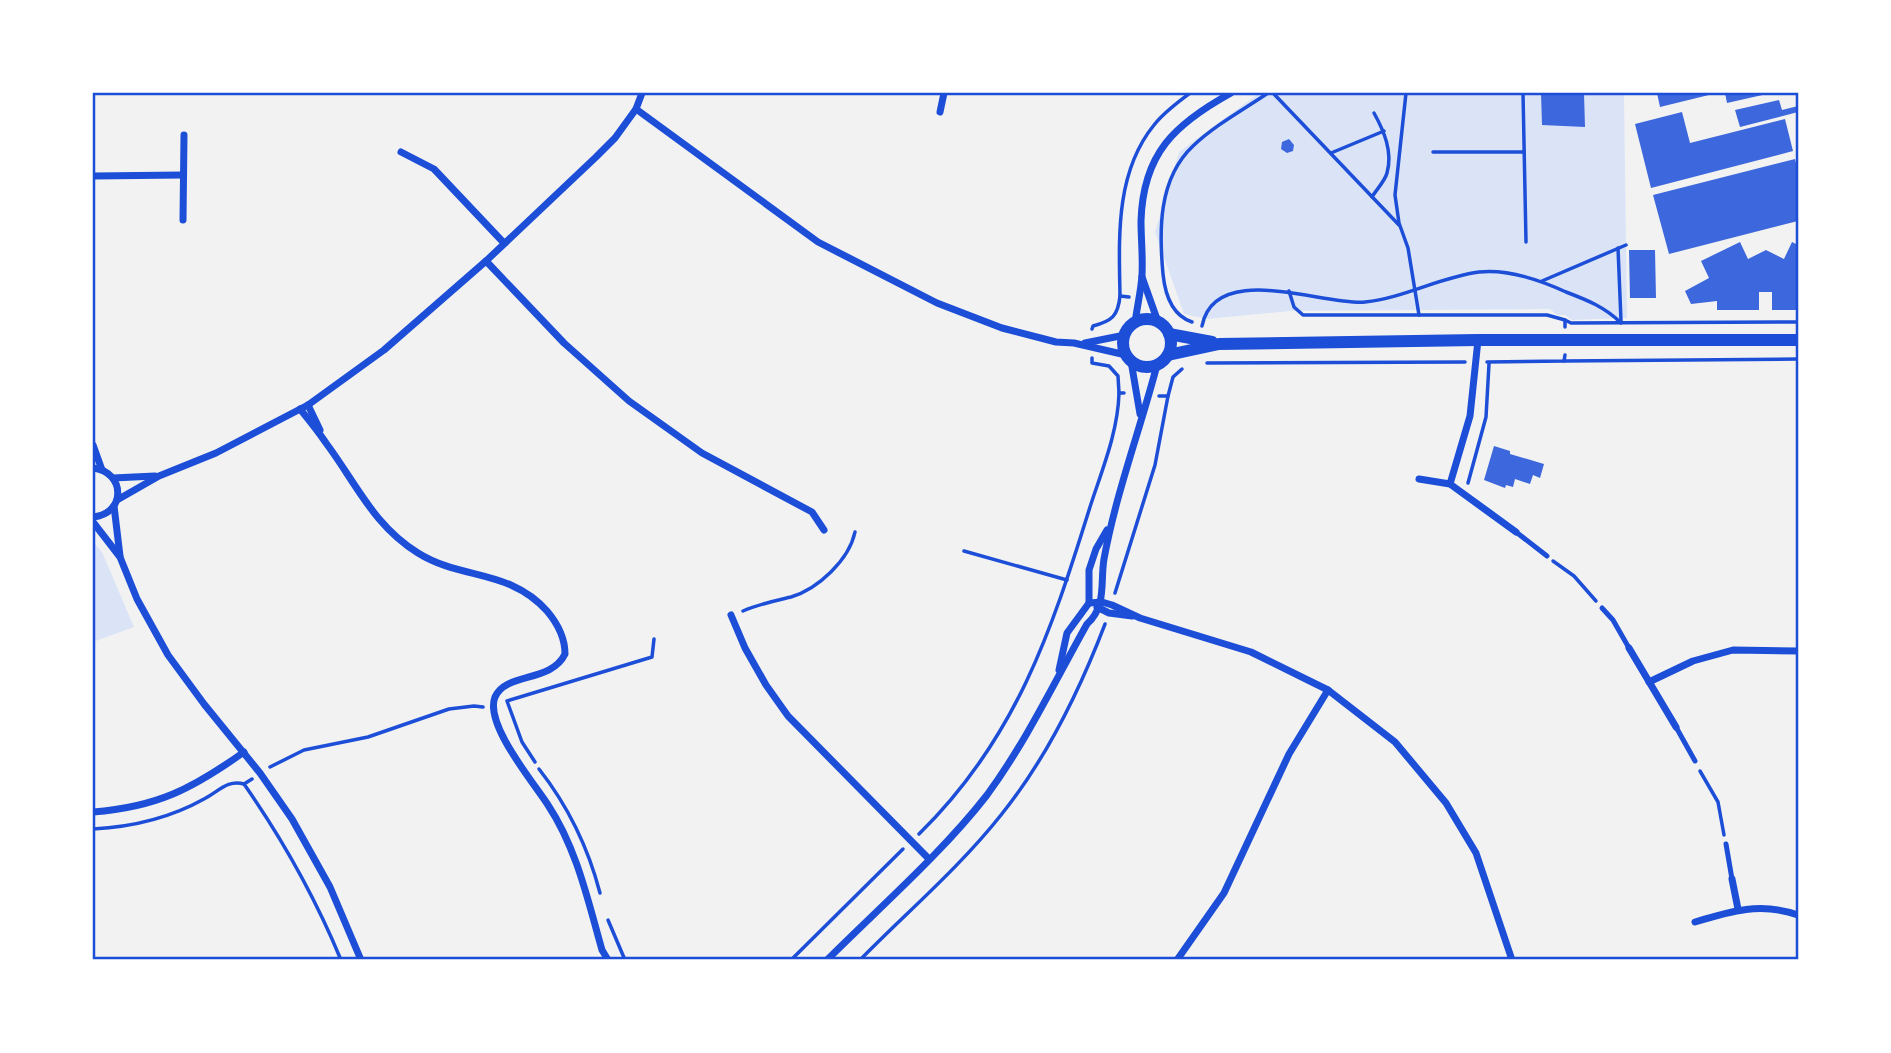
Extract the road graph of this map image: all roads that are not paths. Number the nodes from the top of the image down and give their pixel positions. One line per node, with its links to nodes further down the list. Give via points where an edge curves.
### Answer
1 (642, 93): 4 (street)
2 (944, 93): 5 (street)
3 (1231, 93): 13 (street, via 1182,124 1156,156 1145,187 1141,219)
4 (636, 109): 11 (street, via 615,138); 21 (street, via 818,242 937,303 1002,328 1056,342)
5 (940, 112)
6 (184, 135): 8 (street)
7 (401, 152): 11 (street, via 434,169)
8 (183, 175): 9 (street); 10 (street)
9 (93, 176)
10 (183, 219)
11 (503, 243): 12 (street)
12 (486, 261): 25 (street, via 384,350); 39 (street, via 564,344 629,401 702,453 812,512)
13 (1142, 276): 14 (street); 15 (street)
14 (1158, 322): 15 (street); 16 (street)
15 (1135, 323): 17 (street)
16 (1169, 334): 20 (street); 22 (street)
17 (1125, 335): 21 (street); 23 (street)
18 (1478, 340): 19 (street); 20 (street); 35 (street, via 1470,416)
19 (1798, 340)
20 (1219, 344): 22 (street)
21 (1092, 345): 23 (street)
22 (1168, 355): 24 (street)
23 (1128, 358): 24 (street, via 1143,367); 27 (street)
24 (1157, 365): 27 (street)
25 (308, 405): 26 (street); 28 (street)
26 (300, 409): 28 (street); 32 (street, via 216,453)
27 (1140, 419): 38 (street)
28 (327, 443): 63 (street, via 373,514 418,554 521,589 554,619 565,643 562,660 549,671 508,684 499,691 494,706 514,758 562,829)
29 (93, 445): 31 (street)
30 (93, 468): 31 (street)
31 (102, 470): 33 (street)
32 (159, 476): 33 (street); 36 (street)
33 (113, 478): 36 (street)
34 (1419, 479): 35 (street)
35 (1450, 484): 40 (street)
36 (116, 503): 37 (street); 42 (street)
37 (93, 520): 42 (street)
38 (1111, 524): 43 (street, via 1089,570); 44 (street)
39 (824, 530)
40 (1516, 532): 41 (lane)
41 (1547, 556)
42 (120, 557): 53 (street, via 168,655)
43 (1089, 603): 44 (street); 49 (street, via 1067,633)
44 (1101, 605): 49 (street); 51 (street, via 1251,652)
45 (1602, 608): 47 (lane)
46 (731, 615): 57 (street, via 750,657 788,716)
47 (1629, 648): 50 (street)
48 (1798, 651): 50 (street, via 1733,650 1693,661)
49 (1058, 674): 57 (street, via 1028,731 986,794)
50 (1649, 682): 52 (street)
51 (1328, 690): 65 (street, via 1289,754 1224,893); 66 (street, via 1395,742 1446,803 1476,853)
52 (1676, 727): 54 (lane)
53 (244, 752): 55 (street, via 164,799); 62 (street, via 292,820 330,887)
54 (1695, 761)
55 (93, 812)
56 (1726, 844): 58 (lane)
57 (929, 859): 64 (street)
58 (1732, 879): 59 (street)
59 (1738, 909): 60 (street, via 1764,908); 61 (street)
60 (1798, 915)
61 (1695, 922)
62 (361, 960)
63 (608, 960)
64 (827, 960)
65 (1177, 960)
66 (1512, 960)

